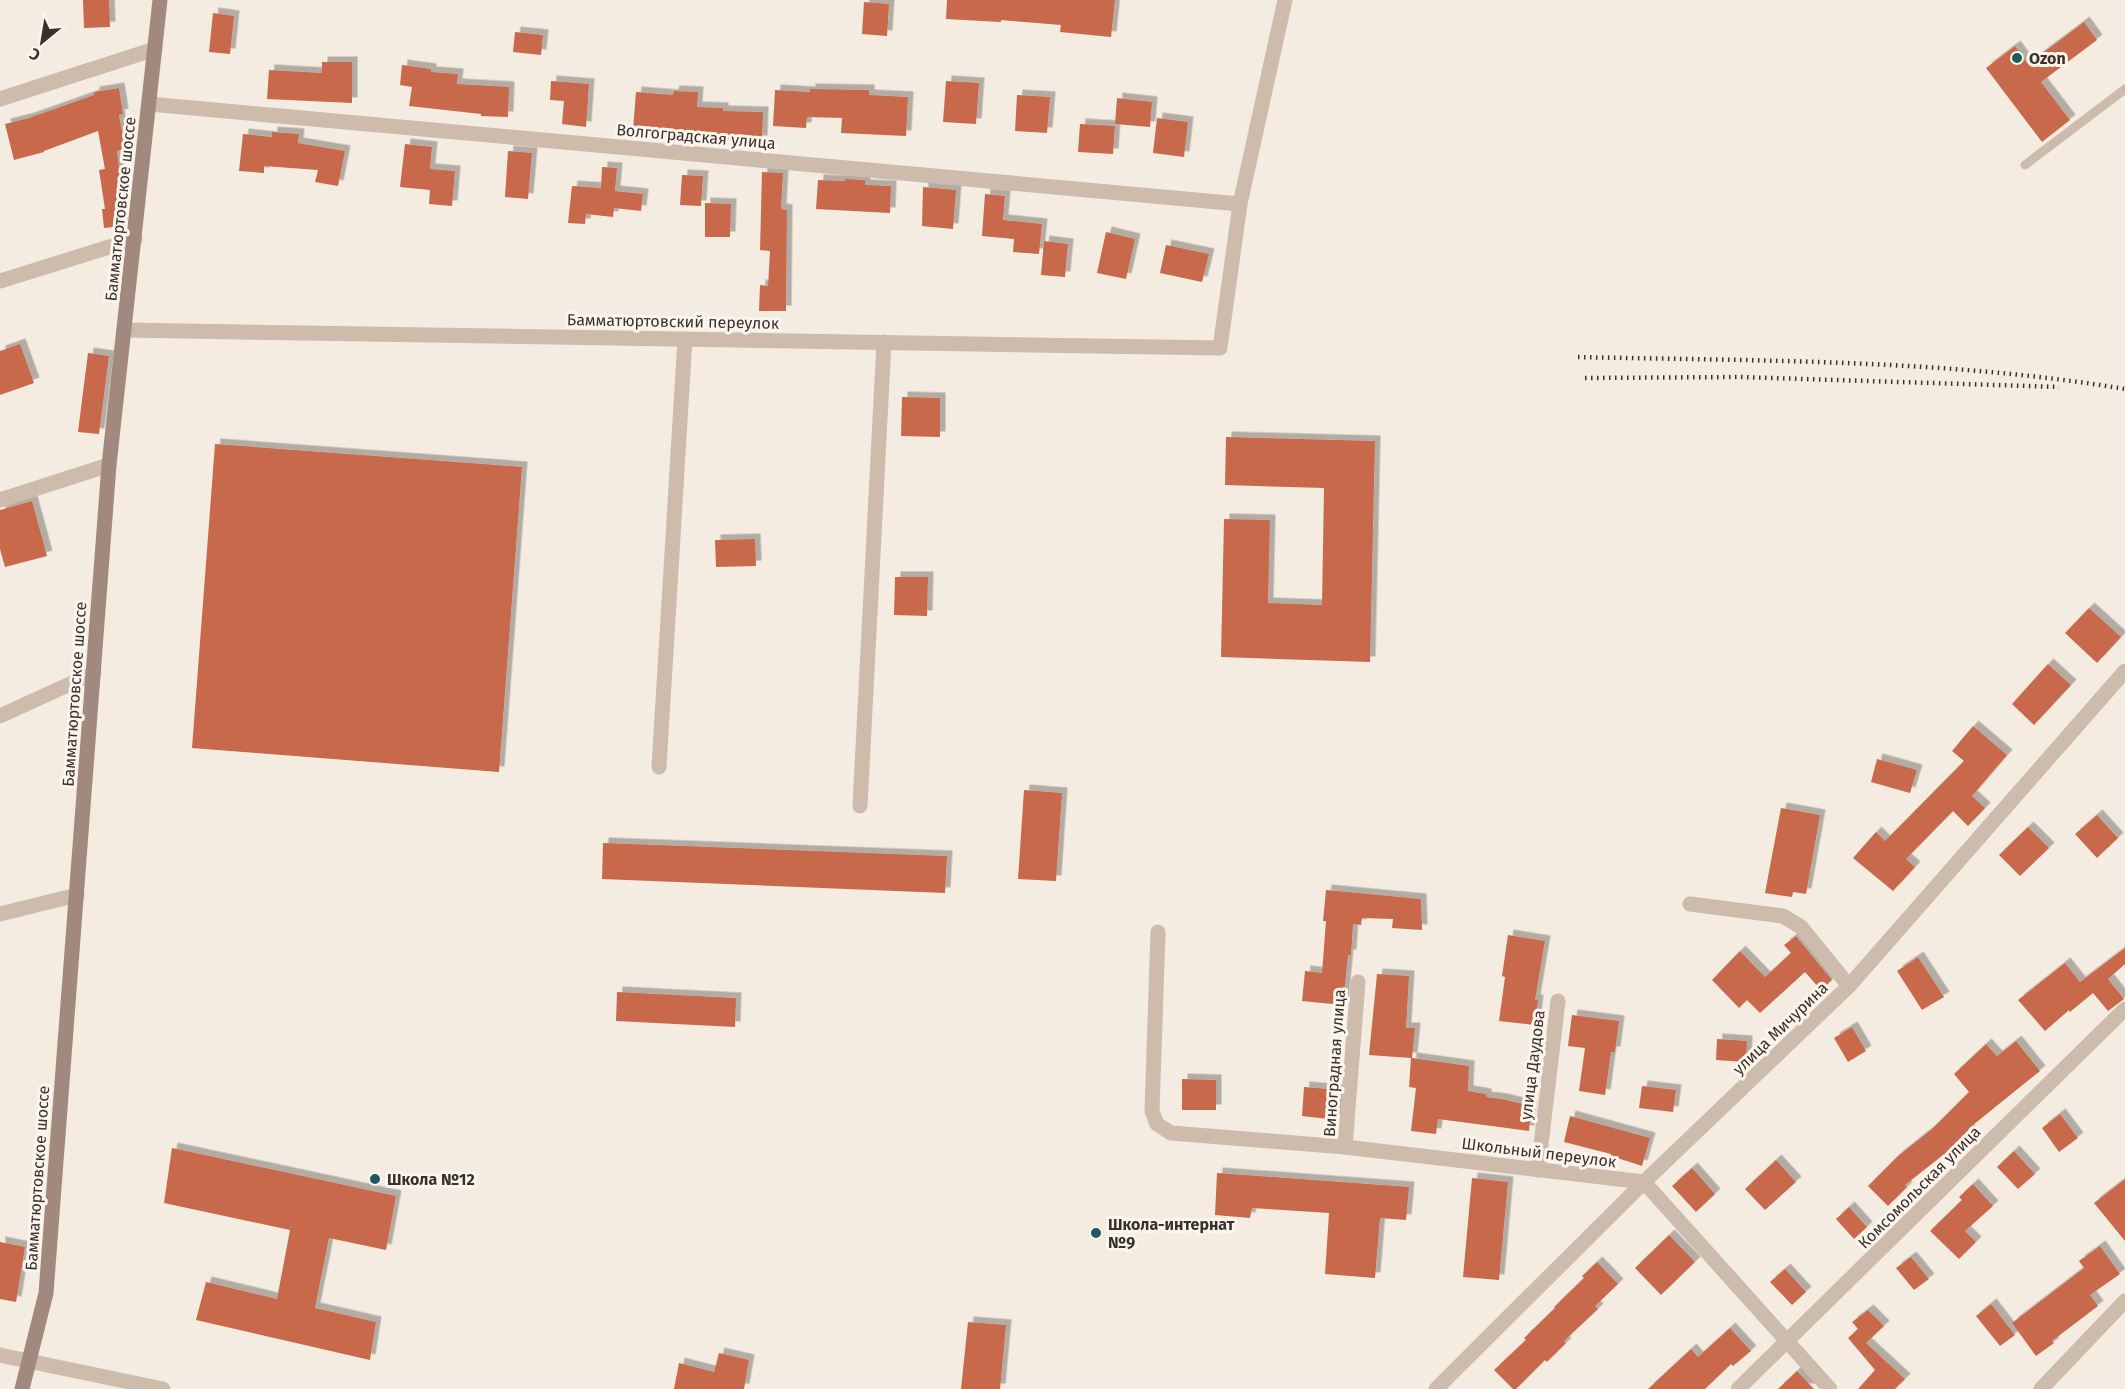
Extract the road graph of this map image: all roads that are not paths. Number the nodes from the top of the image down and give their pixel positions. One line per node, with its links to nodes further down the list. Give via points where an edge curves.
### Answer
1 (160, 0): 3 (street, Бамматюртовское шоссе)
2 (1285, 0): 8 (street)
3 (155, 50): 5 (street); 6 (street, Бамматюртовское шоссе)
4 (2125, 88): 7 (lane)
5 (0, 99)
6 (149, 104): 8 (street, Волгоградская улица); 9 (street, Бамматюртовское шоссе)
7 (2025, 165)
8 (1240, 204): 13 (street, Бамматюртовский переулок, via 1220,348)
9 (135, 239): 10 (street); 11 (street, Бамматюртовское шоссе)
10 (0, 281)
11 (124, 330): 12 (street, Бамматюртовский переулок); 14 (street, Бамматюртовское шоссе)
12 (685, 339): 13 (street, Бамматюртовский переулок); 19 (street)
13 (884, 342): 20 (street)
14 (109, 465): 15 (street); 17 (street, Бамматюртовское шоссе)
15 (0, 500)
16 (2125, 670): 26 (street, улица Мичурина)
17 (94, 673): 18 (street); 21 (street, Бамматюртовское шоссе)
18 (0, 716)
19 (659, 767)
20 (860, 806)
21 (77, 895): 23 (street); 35 (street, Бамматюртовское шоссе, via 46,1293)
22 (1690, 904): 26 (street, via 1782,916 1801,927)
23 (0, 914)
24 (1158, 932): 29 (street, Школьный переулок, via 1152,1110 1157,1124 1171,1133)
25 (1358, 982): 29 (street, Виноградная улица)
26 (1849, 986): 31 (street, улица Мичурина)
27 (1558, 1001): 30 (street, улица Даудова)
28 (2125, 1009): 33 (street, Комсомольская улица)
29 (1346, 1148): 30 (street, Школьный переулок)
30 (1538, 1170): 31 (street, Школьный переулок)
31 (1644, 1182): 33 (street); 38 (street, улица Мичурина)
32 (2125, 1301): 41 (street)
33 (1786, 1343): 39 (street, Комсомольская улица); 40 (street)
34 (0, 1355): 35 (street)
35 (29, 1361): 36 (street, Бамматюртовское шоссе); 37 (street)
36 (22, 1389)
37 (163, 1389)
38 (1436, 1389)
39 (1738, 1389)
40 (1830, 1389)
41 (2041, 1389)

